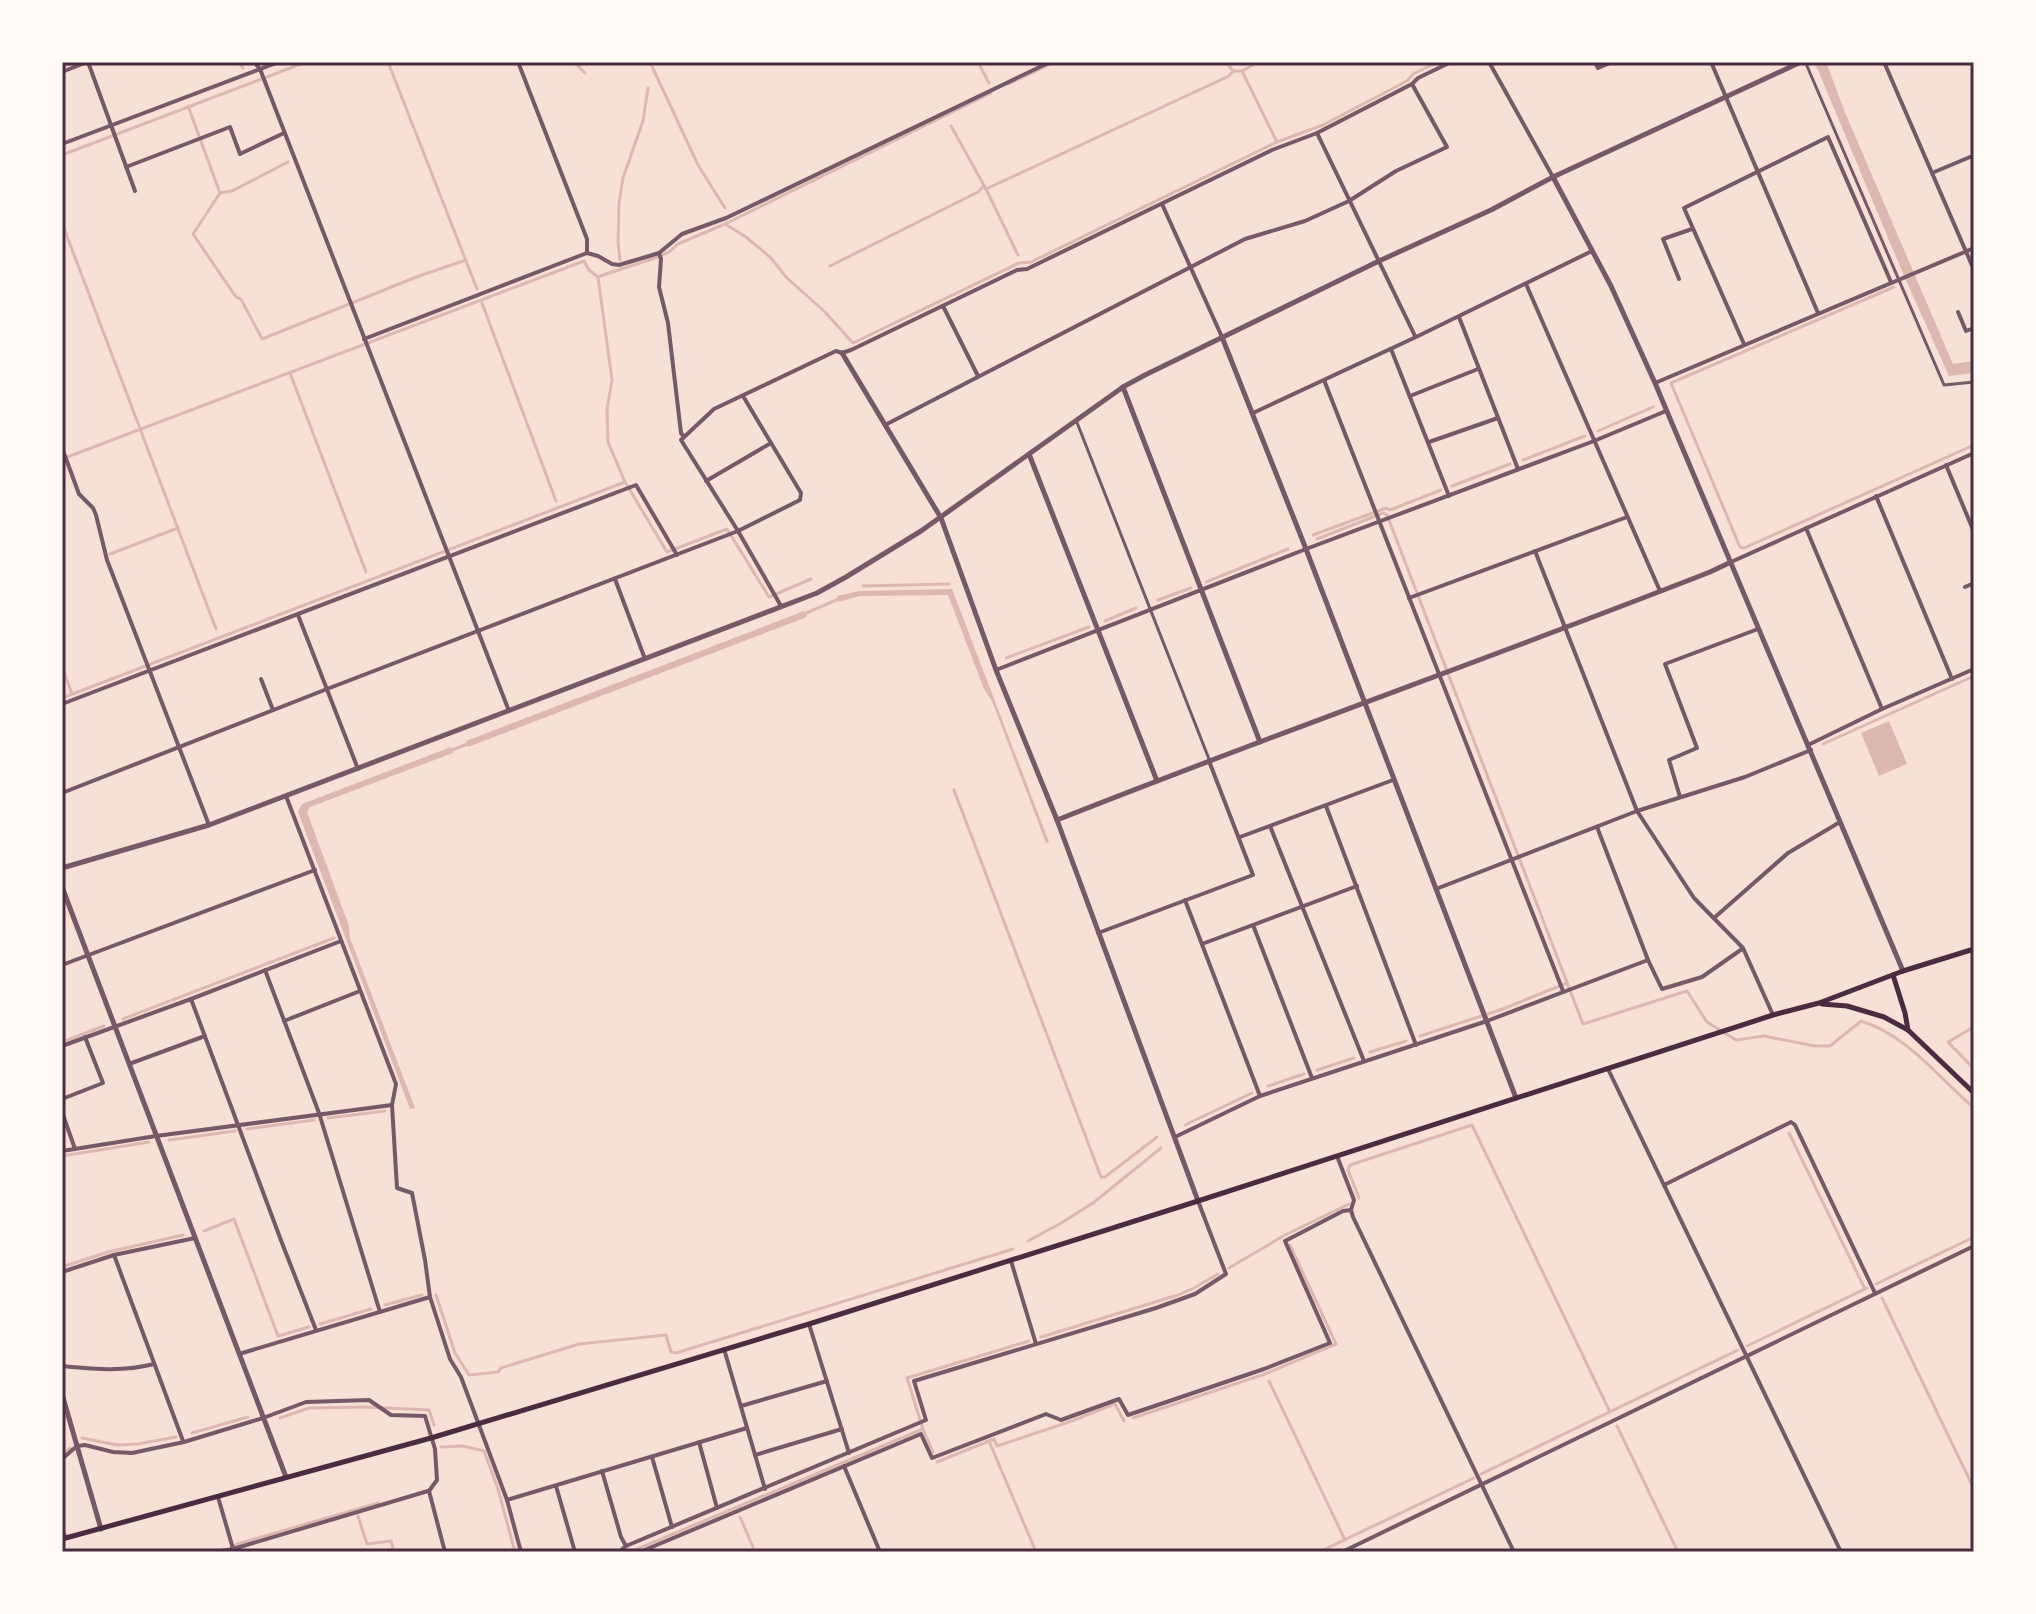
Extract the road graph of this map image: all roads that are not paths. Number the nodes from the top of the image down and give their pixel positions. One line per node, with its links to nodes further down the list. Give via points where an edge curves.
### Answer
1 (87, 62): 14 (street); 17 (street)
2 (254, 62): 13 (street)
3 (279, 62): 13 (street)
4 (518, 62): 33 (street, via 587,239)
5 (1050, 62): 34 (street, via 726,218 682,234)
6 (1451, 62): 15 (street)
7 (1489, 62): 25 (street)
8 (1595, 62): 9 (street, via 1598,68)
9 (1612, 62)
10 (1711, 62): 16 (street)
11 (1884, 62): 24 (street)
12 (1804, 64): 16 (street); 38 (street)
13 (260, 69): 17 (street); 18 (street)
14 (62, 72)
15 (1412, 84): 19 (street); 27 (street, via 1447,147)
16 (1726, 97): 23 (street); 25 (street)
17 (112, 127): 20 (street); 22 (street)
18 (284, 133): 22 (street, via 240,154 230,127); 49 (street)
19 (1317, 133): 27 (street); 28 (street)
20 (62, 144)
21 (1970, 157): 24 (street)
22 (126, 167): 26 (street)
23 (1757, 173): 29 (street, via 1684,208); 40 (street, via 1828,137); 44 (street)
24 (1932, 173): 32 (street)
25 (1553, 177): 31 (street); 35 (street)
26 (135, 191)
27 (1349, 201): 35 (street); 36 (street, via 1245,239)
28 (1162, 204): 36 (street); 42 (street)
29 (1692, 229): 39 (street, via 1663,239); 50 (street)
30 (1974, 248): 32 (street)
31 (1592, 251): 41 (street); 57 (street)
32 (1966, 251): 37 (street); 38 (street)
33 (587, 253): 34 (street, via 619,265); 49 (street)
34 (660, 256): 66 (street, via 659,287)
35 (1379, 261): 47 (street); 48 (street)
36 (1191, 268): 47 (street); 54 (street)
37 (1974, 270)
38 (1900, 278): 40 (street); 56 (street, via 1944,385)
39 (1679, 279)
40 (1891, 282): 44 (street)
41 (1526, 284): 45 (street); 67 (street)
42 (943, 306): 52 (street); 54 (street)
43 (1958, 312): 46 (street, via 1966,331)
44 (1818, 313): 50 (street)
45 (1459, 317): 48 (street); 53 (street)
46 (1974, 328)
47 (1222, 337): 58 (street); 62 (street)
48 (1416, 337): 51 (street)
49 (365, 343): 89 (street)
50 (1744, 344): 57 (street)
51 (1391, 349): 55 (street); 60 (street)
52 (842, 353): 59 (street, via 836,351); 65 (street)
53 (1479, 369): 60 (street); 63 (street)
54 (978, 376): 65 (street)
55 (1324, 380): 62 (street); 82 (street)
56 (1974, 382)
57 (1655, 383): 61 (street)
58 (1123, 387): 64 (street); 94 (street)
59 (743, 396): 66 (street, via 714,409); 69 (street)
60 (1410, 396): 68 (street)
61 (1666, 411): 67 (street); 90 (street)
62 (1253, 413): 86 (street)
63 (1498, 418): 68 (street); 74 (street)
64 (1076, 420): 71 (street); 98 (street)
65 (885, 425): 81 (street)
66 (684, 437): 75 (street, via 681,440)
67 (1594, 441): 74 (street); 80 (street)
68 (1428, 442): 76 (street)
69 (771, 443): 75 (street); 84 (street, via 801,493 800,500)
70 (63, 451): 105 (street, via 79,494 96,515 107,560)
71 (1029, 453): 81 (street); 103 (street)
72 (1974, 453): 73 (street)
73 (1946, 465): 77 (street); 79 (street)
74 (1518, 469): 76 (street)
75 (706, 481): 84 (street)
76 (1449, 496): 82 (street)
77 (1876, 496): 83 (street); 110 (street)
78 (1974, 513): 79 (street)
79 (1967, 516): 85 (street)
80 (1627, 517): 87 (street); 95 (street)
81 (941, 518): 97 (street, via 846,577); 107 (street)
82 (1381, 520): 86 (street); 96 (street)
83 (1806, 528): 90 (street); 114 (street)
84 (736, 532): 88 (street); 97 (street)
85 (1974, 532)
86 (1306, 549): 94 (street); 113 (street)
87 (1535, 551): 96 (street); 100 (street)
88 (676, 554): 89 (street, via 636,485); 91 (street)
89 (449, 555): 99 (street); 102 (street)
90 (1731, 562): 95 (street); 101 (street)
91 (615, 579): 102 (street); 104 (street)
92 (1974, 583): 93 (street)
93 (1965, 587)
94 (1202, 591): 98 (street); 117 (street)
95 (1660, 591): 100 (street)
96 (1411, 597): 108 (street)
97 (781, 607): 104 (street)
98 (1150, 610): 103 (street); 120 (street)
99 (298, 615): 105 (street); 111 (street)
100 (1565, 627): 108 (street); 128 (street)
101 (1759, 629): 119 (street); 126 (street, via 1665,664 1697,748 1669,760)
102 (478, 631): 111 (street); 116 (street)
103 (1098, 631): 107 (street); 123 (street)
104 (645, 659): 116 (street)
105 (149, 666): 112 (street); 118 (street)
106 (1974, 669): 110 (street)
107 (996, 670): 129 (street)
108 (1441, 675): 113 (street); 135 (street)
109 (261, 679): 115 (street)
110 (1952, 679): 114 (street)
111 (327, 689): 115 (street); 121 (street)
112 (62, 704)
113 (1365, 704): 117 (street); 122 (street)
114 (1882, 709): 119 (street)
115 (273, 710): 118 (street)
116 (509, 711): 121 (street)
117 (1260, 742): 120 (street)
118 (180, 747): 124 (street); 131 (street)
119 (1810, 747): 126 (street, via 1745,777); 130 (street)
120 (1209, 761): 123 (street); 134 (street)
121 (358, 769): 125 (street)
122 (1393, 780): 127 (street); 140 (street)
123 (1157, 781): 129 (street)
124 (62, 793)
125 (286, 796): 131 (street); 137 (street)
126 (1680, 797): 128 (street)
127 (1326, 806): 132 (street); 138 (street)
128 (1637, 811): 133 (street); 143 (street, via 1694,898)
129 (1057, 820): 145 (street)
130 (1840, 822): 143 (street, via 1788,853); 154 (street)
131 (209, 825): 136 (street)
132 (1270, 826): 134 (street); 142 (street)
133 (1597, 827): 135 (street); 151 (street)
134 (1240, 837): 141 (street, via 1253,875)
135 (1517, 858): 140 (street); 156 (street)
136 (62, 868)
137 (315, 870): 146 (street); 150 (street)
138 (1357, 886): 142 (street); 167 (street)
139 (62, 887): 150 (street)
140 (1436, 889): 162 (street)
141 (1185, 900): 145 (street); 147 (street)
142 (1302, 905): 144 (street); 169 (street)
143 (1714, 918): 148 (street)
144 (1253, 925): 147 (street); 172 (street)
145 (1098, 933): 182 (street)
146 (341, 941): 153 (street); 157 (street)
147 (1202, 944): 174 (street)
148 (1743, 948): 151 (street, via 1702,977 1662,989); 160 (street)
149 (1974, 949): 154 (main road)
150 (89, 955): 152 (street); 163 (street)
151 (1648, 960): 156 (street)
152 (62, 965)
153 (265, 970): 158 (street); 161 (street)
154 (1903, 971): 155 (main road)
155 (1893, 975): 159 (main road); 164 (main road)
156 (1567, 989): 162 (street)
157 (360, 991): 161 (street); 177 (street, via 396,1084)
158 (191, 999): 163 (street); 165 (street)
159 (1819, 1003): 160 (main road); 164 (main road, via 1884,1017)
160 (1773, 1015): 171 (main road)
161 (284, 1021): 179 (street)
162 (1487, 1021): 167 (street); 175 (street)
163 (115, 1026): 166 (street); 170 (street)
164 (1908, 1030): 173 (main road)
165 (205, 1036): 170 (street); 180 (street)
166 (85, 1037): 168 (street); 176 (street, via 103,1083)
167 (1416, 1045): 169 (street)
168 (62, 1046)
169 (1364, 1061): 172 (street)
170 (129, 1064): 181 (street)
171 (1608, 1069): 175 (main road); 186 (street)
172 (1312, 1078): 174 (street)
173 (1974, 1093)
174 (1260, 1096): 182 (street)
175 (1516, 1098): 185 (main road)
176 (62, 1099)
177 (392, 1105): 179 (street); 195 (street, via 397,1188 412,1193)
178 (62, 1112): 183 (street)
179 (319, 1113): 180 (street); 196 (street)
180 (238, 1125): 181 (street); 198 (street)
181 (156, 1136): 183 (street); 189 (street)
182 (1175, 1137): 187 (street)
183 (75, 1149): 184 (street)
184 (62, 1151)
185 (1337, 1156): 187 (main road); 188 (street, via 1354,1200)
186 (1664, 1185): 194 (street, via 1791,1122); 202 (street)
187 (1198, 1201): 192 (main road); 199 (street, via 1226,1274 1195,1294)
188 (1351, 1210): 220 (street, via 1285,1241 1330,1343 1128,1415 1119,1399 1061,1420 1046,1414 932,1458 921,1434); 223 (street)
189 (195, 1238): 191 (street); 201 (street)
190 (1974, 1246): 194 (street)
191 (114, 1255): 193 (street); 203 (street)
192 (1011, 1261): 197 (main road); 199 (street)
193 (62, 1272)
194 (1875, 1294): 202 (street)
195 (430, 1297): 196 (street); 209 (street)
196 (380, 1312): 198 (street)
197 (809, 1324): 200 (main road); 205 (street)
198 (316, 1330): 201 (street)
199 (1036, 1344): 216 (street, via 914,1381 926,1420)
200 (724, 1349): 207 (street); 209 (main road)
201 (239, 1354): 208 (street)
202 (1746, 1357): 223 (street); 245 (street)
203 (154, 1364): 204 (street, via 105,1370); 213 (street)
204 (62, 1366)
205 (827, 1381): 207 (street); 211 (street)
206 (62, 1394): 215 (street)
207 (740, 1406): 210 (street)
208 (263, 1418): 212 (street, via 306,1402 369,1400 391,1415 425,1416); 213 (street); 222 (street)
209 (477, 1423): 212 (main road); 228 (street)
210 (747, 1428): 214 (street); 217 (street)
211 (842, 1429): 216 (street); 217 (street)
212 (431, 1438): 222 (main road); 226 (street, via 437,1480)
213 (184, 1442): 215 (street, via 132,1453)
214 (699, 1442): 218 (street); 229 (street)
215 (77, 1446): 219 (street); 231 (street)
216 (849, 1453): 225 (street)
217 (755, 1455): 225 (street)
218 (651, 1457): 221 (street); 230 (street)
219 (62, 1459)
220 (844, 1466): 241 (street); 242 (street)
221 (602, 1471): 224 (street); 234 (street)
222 (286, 1477): 227 (main road)
223 (1481, 1485): 243 (street); 244 (street)
224 (556, 1486): 228 (street); 239 (street)
225 (765, 1489): 229 (street)
226 (429, 1491): 235 (street); 237 (street)
227 (218, 1497): 231 (main road); 235 (street)
228 (507, 1500): 238 (street)
229 (717, 1508): 230 (street)
230 (672, 1527): 234 (street)
231 (101, 1529): 233 (main road)
232 (62, 1530): 233 (street)
233 (64, 1539)
234 (626, 1546): 240 (street)
235 (233, 1549): 236 (street)
236 (215, 1552)
237 (445, 1552)
238 (521, 1552)
239 (575, 1552)
240 (619, 1552)
241 (640, 1552)
242 (880, 1552)
243 (1342, 1552)
244 (1514, 1552)
245 (1841, 1552)

